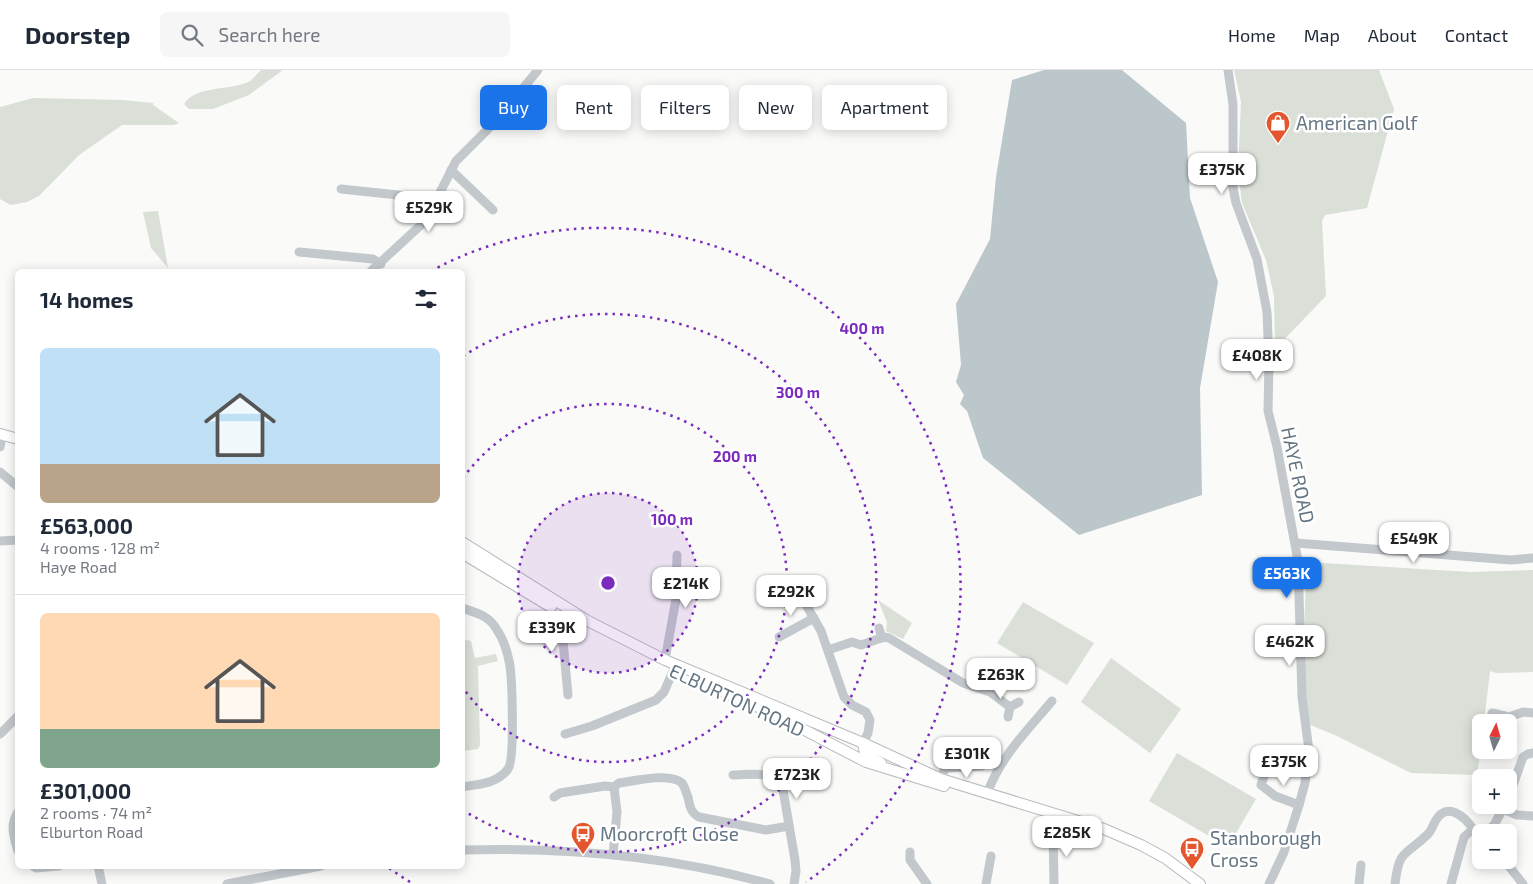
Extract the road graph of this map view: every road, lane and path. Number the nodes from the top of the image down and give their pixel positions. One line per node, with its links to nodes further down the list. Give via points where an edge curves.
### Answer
1 (538, 70): 3 (street)
2 (1228, 70): 18 (street, HAYE ROAD, via 1233,104 1233,188 1257,259 1267,312 1268,411)
3 (451, 170): 5 (street); 6 (street)
4 (341, 189): 5 (street)
5 (436, 199): 8 (street, via 422,224)
6 (493, 210)
7 (299, 252): 8 (street, via 373,259)
8 (381, 264): 9 (street)
9 (374, 269)
10 (15, 439): 11 (main road)
11 (0, 441): 12 (main road)
12 (15, 445)
13 (0, 472): 14 (street)
14 (15, 484)
15 (15, 540): 16 (street)
16 (0, 541)
17 (465, 544): 30 (main road, ELBURTON ROAD, via 582,617)
18 (1296, 544): 21 (street, via 1510,560); 56 (street, HAYE ROAD, via 1302,697 1309,751 1306,783)
19 (465, 555): 24 (main road, ELBURTON ROAD)
20 (677, 555): 30 (street, via 676,599)
21 (1533, 558)
22 (801, 596): 25 (street)
23 (465, 609): 52 (street, via 485,616 497,629 505,647 510,666 512,754 508,769 495,780)
24 (566, 616): 31 (main road, ELBURTON ROAD); 32 (street, via 562,630)
25 (814, 618): 27 (street); 29 (street)
26 (879, 628): 28 (street)
27 (779, 637)
28 (882, 638): 29 (street, via 867,644 846,643); 35 (street, via 895,640 963,683 990,692)
29 (828, 650): 43 (street, via 844,696 852,705 866,712 870,720)
30 (665, 660): 40 (main road, ELBURTON ROAD)
31 (673, 671): 41 (street, via 667,696 592,726); 45 (main road, ELBURTON ROAD, via 770,712)
32 (568, 695)
33 (1052, 701): 54 (street, via 1009,750 995,772)
34 (1019, 702): 35 (street)
35 (1010, 707): 38 (street)
36 (1492, 713): 37 (street, via 1509,717 1523,712)
37 (1533, 713)
38 (1008, 716)
39 (15, 723): 42 (street)
40 (831, 729): 43 (main road, ELBURTON ROAD); 45 (main road, via 852,740)
41 (569, 730)
42 (0, 734)
43 (863, 743): 48 (main road, via 865,753); 51 (main road, ELBURTON ROAD)
44 (1533, 753): 49 (street, via 1524,757)
45 (849, 754): 48 (main road, ELBURTON ROAD)
46 (982, 766): 51 (street, via 948,768)
47 (1267, 768): 56 (street, via 1261,785 1275,796)
48 (895, 771): 81 (main road, ELBURTON ROAD, via 1103,834 1139,850)
49 (1517, 775)
50 (733, 776): 60 (street, via 771,775 778,778 782,784)
51 (941, 779): 54 (main road, ELBURTON ROAD)
52 (465, 785)
53 (614, 786): 55 (street, via 560,793); 60 (street, via 659,778 678,781 683,785 693,814 699,817 766,830); 67 (street, via 617,812)
54 (987, 794): 82 (main road, ELBURTON ROAD, via 1104,829 1165,858)
55 (554, 797)
56 (1299, 805): 83 (street, HAYE ROAD, via 1284,852)
57 (1515, 814): 59 (street)
58 (15, 816): 64 (street, via 12,828)
59 (1533, 816)
60 (789, 826): 77 (street, via 796,860)
61 (1472, 828): 85 (street, via 1460,814 1445,812 1440,815 1428,834 1401,857)
62 (1472, 830): 86 (street, via 1464,836)
63 (1053, 831): 80 (street, via 1050,841)
64 (15, 840)
65 (465, 850): 67 (street)
66 (910, 852): 78 (street, via 910,860)
67 (613, 855): 76 (street, via 694,867)
68 (990, 856): 79 (street)
69 (1361, 865): 84 (street)
70 (99, 869): 74 (street)
71 (294, 869): 73 (street)
72 (1511, 869): 87 (street)
73 (276, 871): 75 (street)
74 (102, 884)
75 (227, 884)
76 (770, 884)
77 (794, 884)
78 (927, 884)
79 (986, 884)
80 (1054, 884)
81 (1189, 884)
82 (1200, 884)
83 (1269, 884)
84 (1359, 884)
85 (1395, 884)
86 (1451, 884)
87 (1523, 884)

